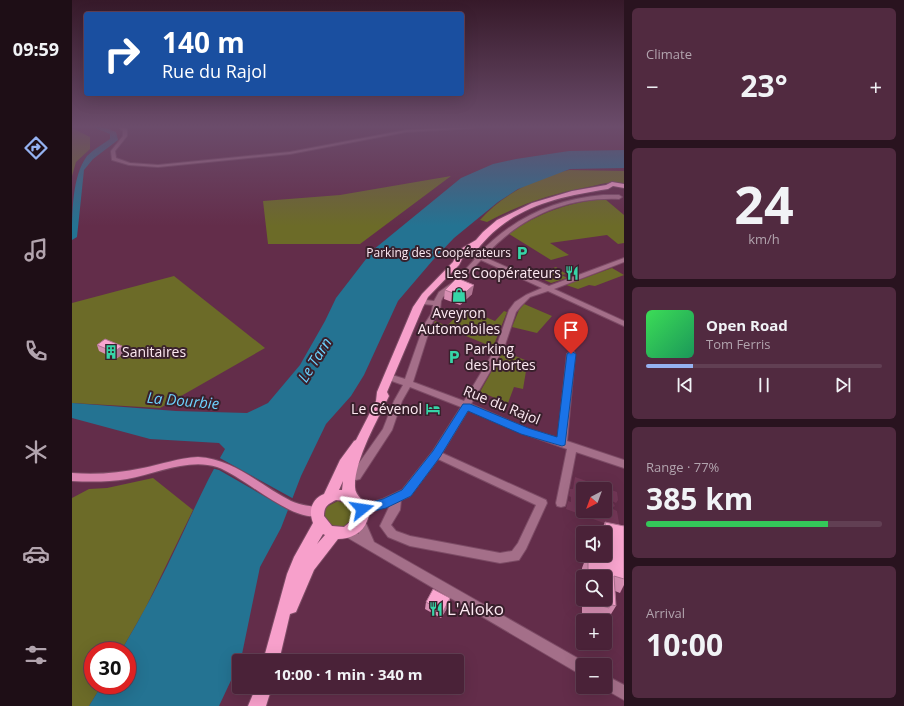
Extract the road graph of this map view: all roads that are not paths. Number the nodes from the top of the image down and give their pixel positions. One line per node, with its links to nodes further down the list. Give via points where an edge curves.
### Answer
1 (117, 160): 2 (street, via 154,167)
2 (218, 160)
3 (624, 186): 4 (main road, via 612,184)
4 (617, 192): 5 (main road, via 580,192 544,200 499,223); 6 (street, via 581,198 523,221)
5 (467, 253): 6 (street); 9 (main road)
6 (480, 257): 8 (street); 11 (street, via 457,282 441,294)
7 (624, 260): 8 (street)
8 (548, 288): 13 (street); 19 (street, via 528,296 512,312 500,348)
9 (431, 291): 10 (main road); 12 (main road, via 418,307)
10 (426, 302): 11 (street); 12 (main road)
11 (437, 303): 17 (street, via 436,311 426,324 426,332)
12 (416, 314): 14 (main road)
13 (624, 324)
14 (400, 351): 16 (main road); 18 (main road, via 382,392)
15 (571, 354): 21 (street)
16 (392, 378): 17 (street, Rue du Rajol); 18 (main road)
17 (408, 383): 19 (street, Rue du Rajol); 25 (street, via 387,430)
18 (381, 401): 20 (main road)
19 (466, 406): 21 (street, Rue du Rajol, via 525,431); 23 (street)
20 (362, 440): 27 (main road, via 344,463); 28 (main road, via 349,480 348,488)
21 (562, 442): 22 (street, Rue du Rajol)
22 (572, 446): 24 (street, Rue du Rajol); 30 (street)
23 (436, 454): 29 (street, via 406,493); 29 (street, via 542,503 515,556 500,558 410,541 392,534 385,526 394,512 397,503)
24 (624, 464)
25 (356, 476)
26 (75, 478): 32 (main road, via 117,477 183,462 207,461 223,466)
27 (330, 496): 28 (main road, via 344,495); 32 (main road, via 321,502)
28 (352, 498): 31 (main road)
29 (395, 499): 31 (street)
30 (561, 503)
31 (361, 516): 33 (main road, via 355,528); 34 (street)
32 (318, 518): 33 (main road, via 326,530); 35 (main road, via 317,531 300,560 293,580)
33 (341, 532): 34 (street); 36 (main road, via 308,566 292,604)
34 (369, 543): 37 (street)
35 (272, 654)
36 (279, 654)
37 (576, 665)
38 (612, 686): 39 (street)
39 (624, 692)
40 (261, 694): 42 (main road)
41 (268, 694): 43 (main road)
42 (257, 706)
43 (265, 706)

